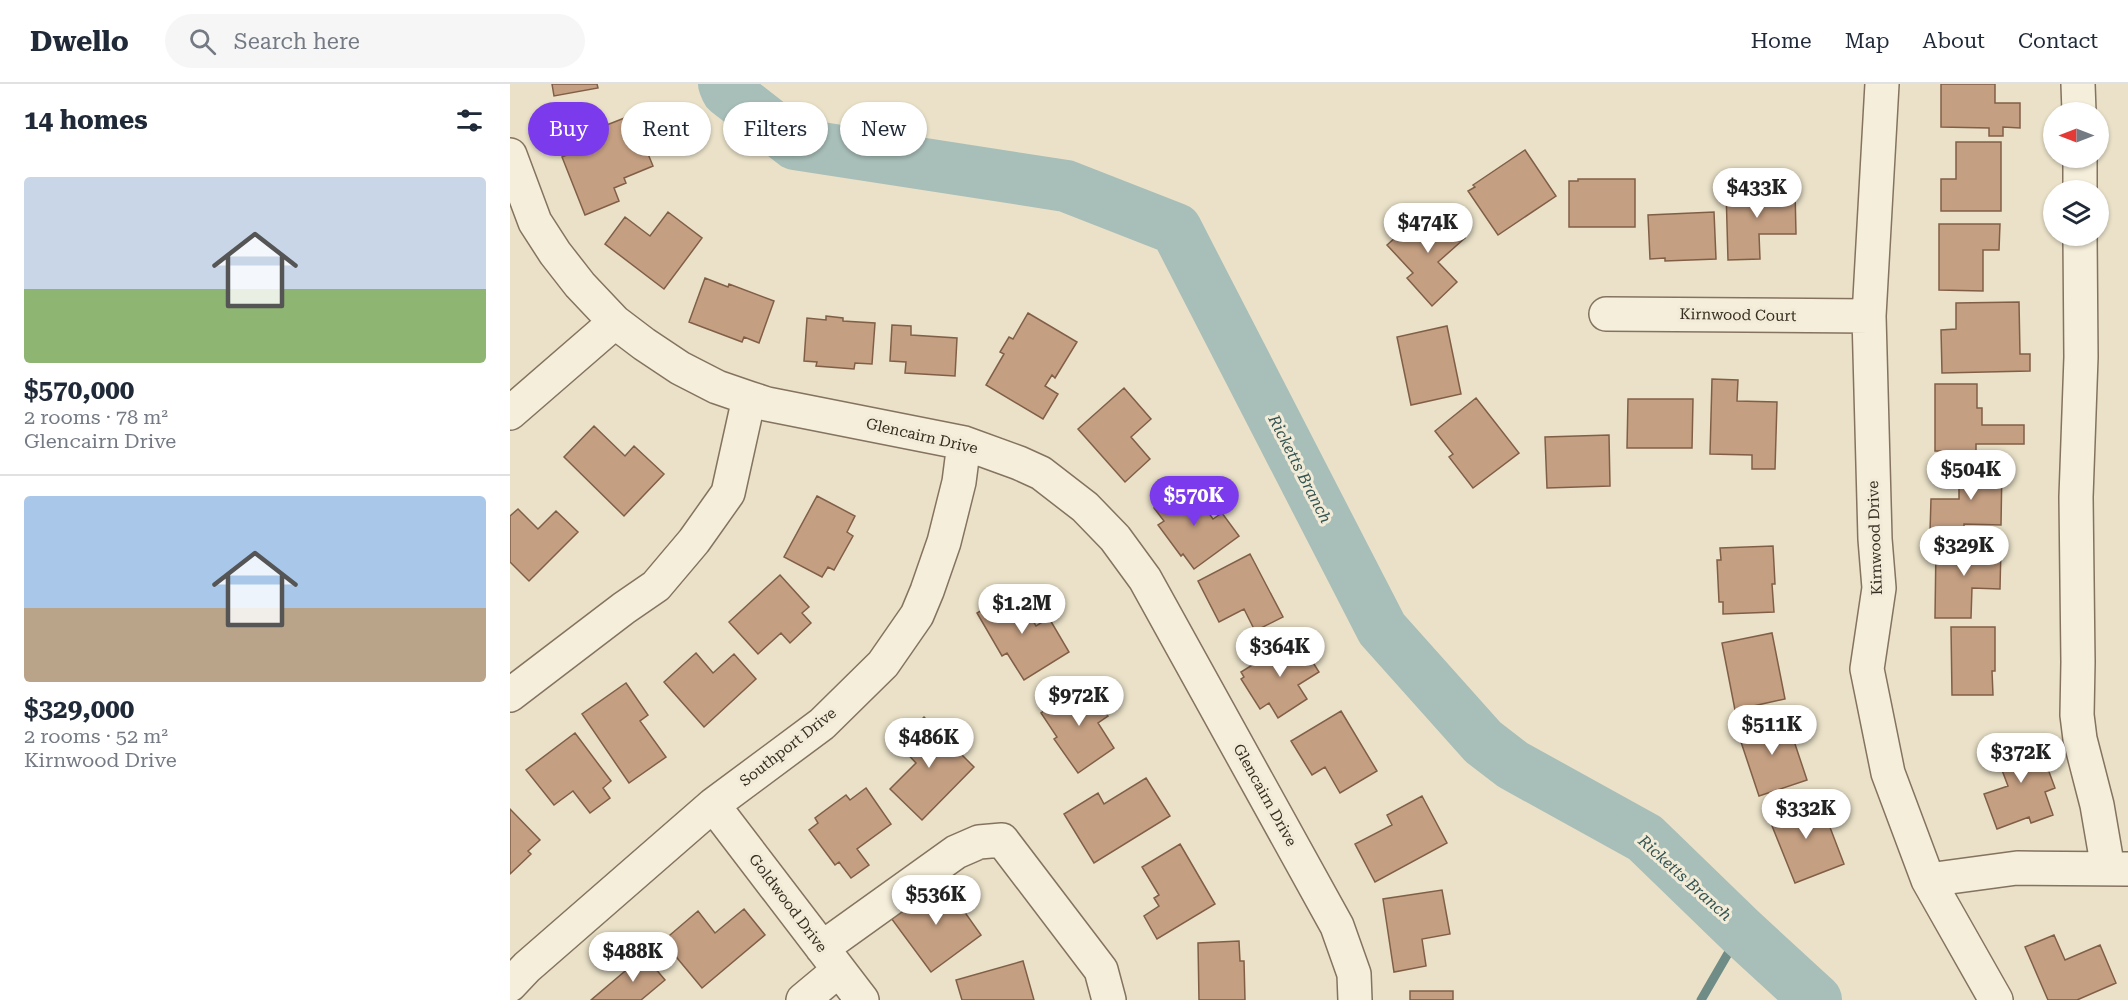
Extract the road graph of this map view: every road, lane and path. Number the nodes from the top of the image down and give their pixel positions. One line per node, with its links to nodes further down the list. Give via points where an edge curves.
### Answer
1 (1882, 84): 7 (street, Kirnwood Drive)
2 (2078, 84): 3 (street)
3 (2079, 102)
4 (510, 155): 8 (street, Glencairn Drive, via 535,222 580,285)
5 (2080, 246): 14 (street, via 2077,715 2097,805)
6 (1606, 314): 7 (street, Kirnwood Court)
7 (1869, 316): 15 (street, Kirnwood Drive, via 1879,588 1867,669 1888,773)
8 (615, 322): 9 (street, Glencairn Drive, via 680,368); 10 (street)
9 (749, 398): 11 (street, Glencairn Drive); 12 (street, via 728,493 694,541 656,586)
10 (510, 413)
11 (964, 443): 13 (street, Southport Drive, via 944,542 917,615 883,664 822,724); 22 (street, Glencairn Drive, via 1041,473 1100,522 1146,579 1337,926 1354,974)
12 (510, 695)
13 (713, 805): 16 (street, Goldwood Drive); 17 (street, Southport Drive)
14 (2118, 869): 15 (street, via 2017,867)
15 (1928, 880): 18 (street, Kirnwood Drive)
16 (831, 959): 19 (street); 20 (street, Goldwood Drive); 21 (street, via 956,852 979,842 1002,840 1101,970)
17 (510, 985)
18 (1994, 994)
19 (803, 1000)
20 (862, 1000)
21 (1109, 1000)
22 (1355, 1000)

